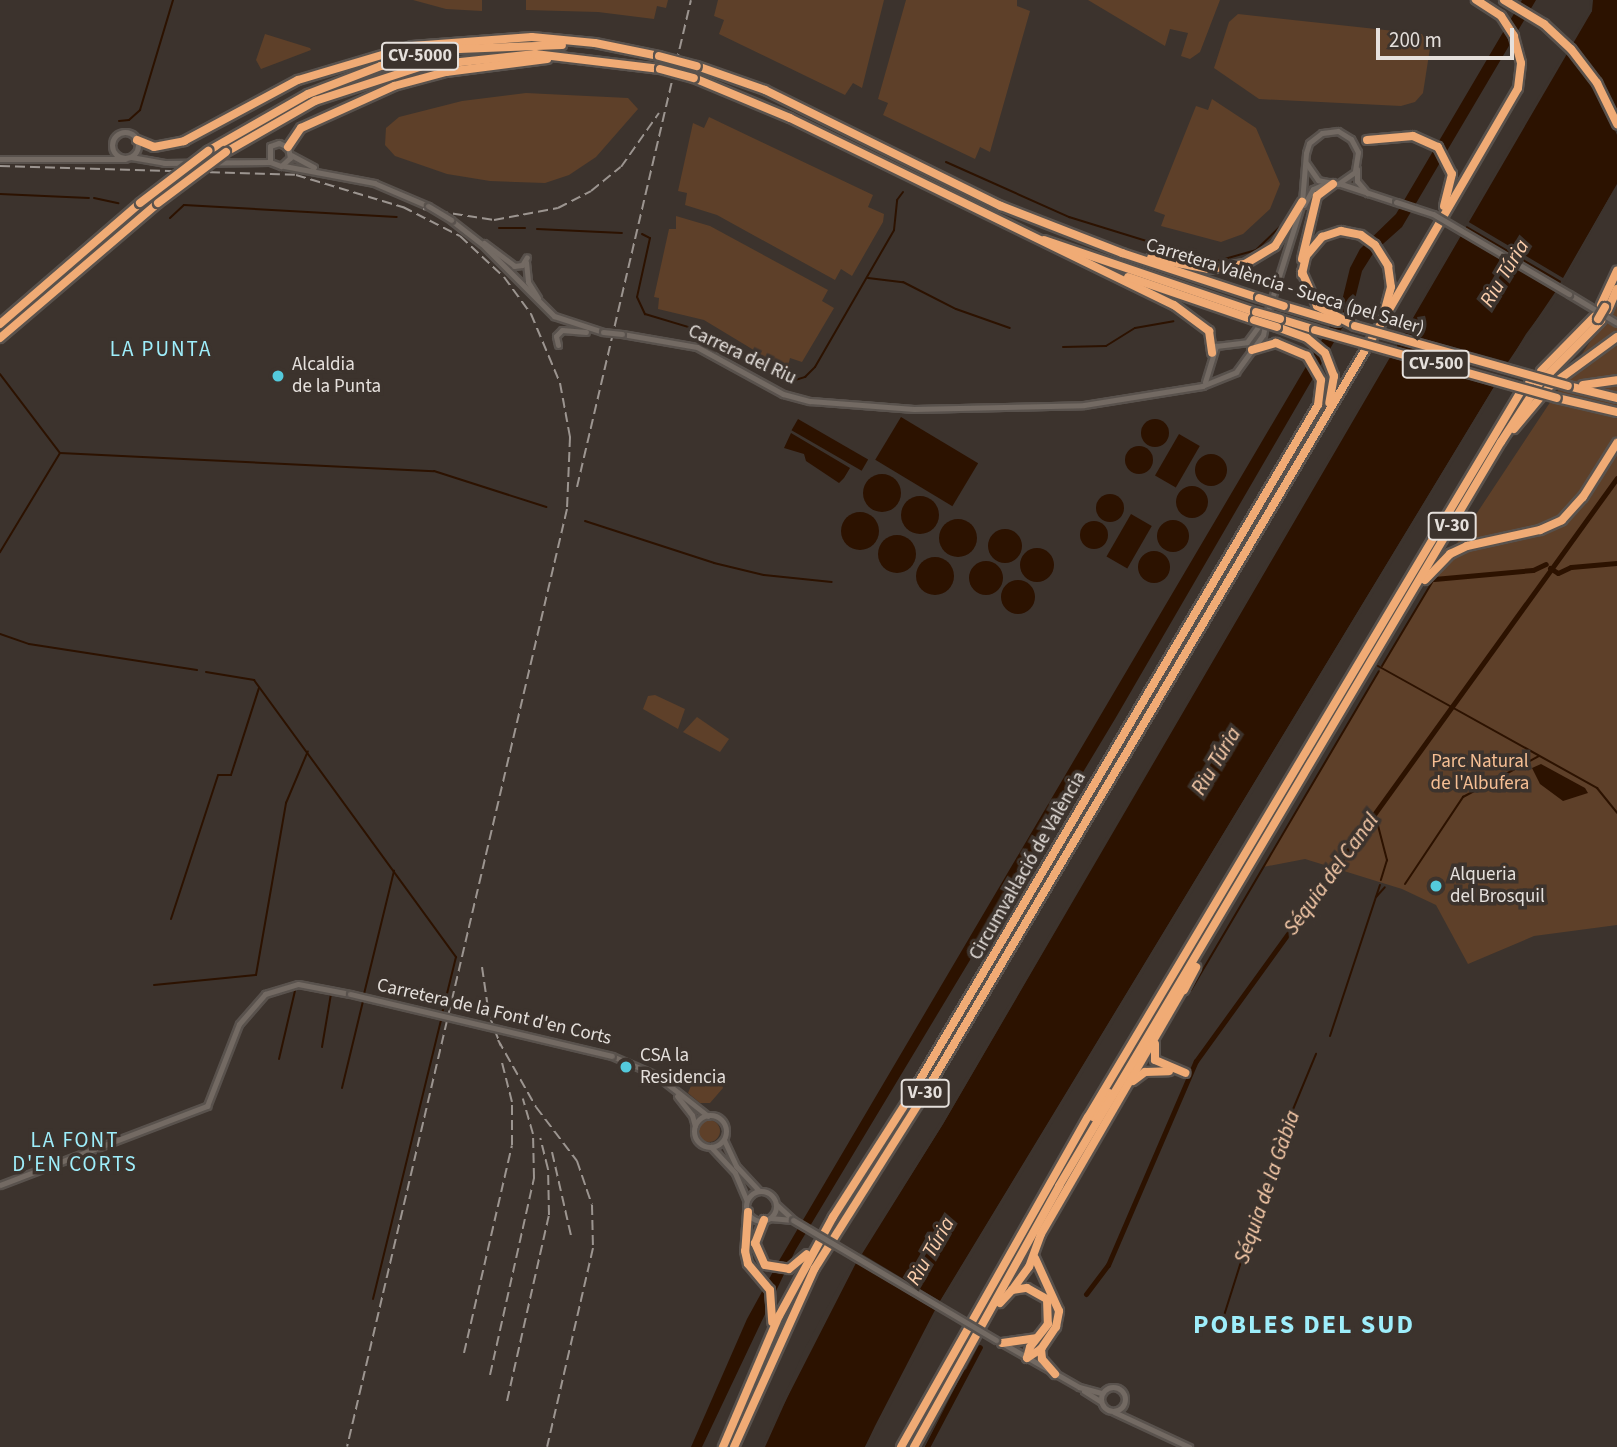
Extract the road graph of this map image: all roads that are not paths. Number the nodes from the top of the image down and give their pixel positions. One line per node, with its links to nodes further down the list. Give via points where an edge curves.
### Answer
1 (1476, 0): 32 (highway, via 1506,22 1518,46 1520,79 1510,106)
2 (1504, 0): 5 (highway, via 1553,32 1589,71)
3 (655, 55): 7 (highway, via 532,37 412,46 298,80 184,141 154,147); 27 (highway, Carretera València - Sueca (pel Saler) / CV-5000, bridge, via 765,90 990,202); 39 (highway, CV-5000, bridge, via 533,44 421,56 308,93 208,151)
4 (567, 57): 9 (highway, via 446,72 394,86 301,128); 26 (highway, CV-5000, bridge, via 694,78 758,103); 42 (highway, CV-5000, bridge, via 461,59 386,76 315,101 226,152 158,203)
5 (1617, 124)
6 (1367, 140): 32 (highway, via 1409,136 1432,142 1449,162 1451,193)
7 (137, 144): 8 (street, via 121,132); 11 (street); 13 (street)
8 (111, 147): 11 (street); 14 (street, via 106,158)
9 (289, 151): 10 (street, via 276,143); 18 (street); 20 (street, Carrera del Riu)
10 (267, 152): 15 (street); 16 (street)
11 (128, 158): 13 (street); 14 (street)
12 (0, 159): 14 (street)
13 (150, 160): 16 (street)
14 (93, 162)
15 (270, 162): 16 (street); 18 (street, Carrera del Riu)
16 (247, 163)
17 (1306, 163): 19 (street, via 1313,139 1333,131 1354,143); 21 (street, via 1313,177); 23 (street)
18 (284, 166): 20 (street, Carrera del Riu)
19 (1357, 167): 21 (street); 22 (street, via 1357,181)
20 (323, 171): 25 (street, Carrera del Riu, bridge, via 388,188 428,206)
21 (1333, 184): 22 (street); 24 (street, via 1313,189); 29 (highway, via 1316,199 1304,243)
22 (1370, 195): 34 (street, bridge, via 1433,214)
23 (1302, 202): 24 (street); 27 (highway, via 1275,246 1227,268 1178,264)
24 (1297, 221): 33 (street)
25 (473, 236): 36 (street, Carrera del Riu); 36 (street, via 514,266 522,265 527,257 529,286)
26 (1034, 237): 38 (highway, bridge, via 1135,280); 47 (highway, via 1189,314 1211,333)
27 (1083, 239): 35 (highway, Carretera València - Sueca (pel Saler), bridge)
28 (1617, 271): 34 (highway)
29 (1302, 274): 32 (highway, via 1306,256 1322,237 1341,231 1366,237 1381,253 1391,287 1380,325); 35 (highway, via 1311,299)
30 (1617, 281): 34 (highway)
31 (1617, 289): 34 (highway)
32 (1396, 299)
33 (1269, 307): 43 (street, via 1253,337); 45 (street, via 1264,331)
34 (1604, 310): 37 (street); 49 (highway); 58 (highway, V-30, via 1586,340 1533,383)
35 (1324, 315): 52 (highway, Carretera València - Sueca (pel Saler) / CV-500, bridge)
36 (554, 316): 40 (street, Carrera del Riu)
37 (1617, 320)
38 (1278, 323): 56 (highway, Carretera València - Sueca (pel Saler) / CV-500, bridge); 59 (highway, via 1315,342 1330,361 1335,380 1330,400)
39 (0, 324)
40 (592, 331): 44 (street, via 562,330 556,336); 53 (street, Carrera del Riu, bridge, via 681,341 783,394 834,405 914,409 1084,405)
41 (1617, 337): 58 (highway, via 1550,386)
42 (0, 338)
43 (1234, 343): 47 (street, via 1219,344); 48 (street, via 1243,351)
44 (558, 345)
45 (1252, 350): 48 (street); 63 (highway, Circumval·lació de València / V-30, via 1276,343 1307,356 1320,376 1321,394 1312,417)
46 (1365, 350): 59 (highway, Circumval·lació de València / V-30)
47 (1212, 358): 50 (street, via 1218,371); 53 (street, via 1210,376)
48 (1244, 362): 50 (street)
49 (1541, 372)
50 (1228, 375): 53 (street, Carrera del Riu)
51 (1617, 380): 52 (highway, via 1600,386)
52 (1570, 385): 55 (highway, Carretera València - Sueca (pel Saler) / CV-500)
53 (1198, 386)
54 (1520, 393): 72 (highway, V-30)
55 (1617, 398)
56 (1617, 412)
57 (1617, 443): 60 (highway, via 1583,497 1562,520 1450,554)
58 (1495, 453): 60 (highway, V-30)
59 (1278, 494): 61 (highway, Circumval·lació de València / V-30)
60 (1410, 599): 62 (highway, V-30)
61 (1129, 745): 63 (highway); 97 (highway, Circumval·lació de València / V-30, via 922,1098 816,1268)
62 (1297, 788): 64 (highway); 65 (highway, V-30)
63 (1033, 890): 78 (highway, Circumval·lació de València / V-30, via 911,1095)
64 (1196, 967): 68 (highway); 68 (highway, via 1153,1051 1161,1065 1185,1073 1140,1074)
65 (1154, 1027): 72 (highway); 83 (highway, V-30)
66 (666, 1083): 67 (street, Carretera de la Font d'en Corts); 69 (street, Carretera de la Font d'en Corts, via 690,1111); 73 (street, Carretera de la Font d'en Corts, bridge, via 637,1064 612,1056 298,984 265,994 239,1024 207,1106)
67 (708, 1116): 69 (street); 70 (street, via 722,1122)
68 (1106, 1122): 81 (highway)
69 (695, 1126): 71 (street, via 698,1141)
70 (723, 1138): 71 (street); 74 (street, via 730,1157)
71 (711, 1147): 75 (street, via 735,1173)
72 (1068, 1154): 98 (highway, V-30)
73 (0, 1185)
74 (759, 1191): 75 (street); 76 (street, via 771,1194)
75 (747, 1201): 77 (street)
76 (776, 1204): 79 (street); 80 (street)
77 (748, 1212): 79 (street); 89 (highway, via 744,1251 774,1306)
78 (832, 1216): 79 (highway, via 803,1259 789,1269 770,1269 756,1251); 89 (highway, Circumval·lació de València / V-30)
79 (767, 1219): 80 (street)
80 (793, 1220): 85 (street, bridge)
81 (1035, 1249): 82 (highway, via 1029,1267); 86 (highway, via 1035,1266 1059,1311 1056,1327)
82 (1012, 1290): 83 (highway); 84 (highway, via 1027,1288 1047,1299 1048,1324)
83 (989, 1316): 99 (highway, V-30)
84 (1038, 1337): 85 (highway, via 1026,1343); 87 (highway)
85 (999, 1342): 87 (street)
86 (1041, 1349): 87 (highway); 88 (highway, via 1042,1359)
87 (1027, 1358): 88 (street)
88 (1055, 1374): 90 (street)
89 (748, 1386): 96 (highway, Circumval·lació de València / V-30)
90 (1079, 1387): 91 (street); 92 (street)
91 (1102, 1393): 92 (street); 93 (street, via 1117,1388)
92 (1100, 1401): 94 (street)
93 (1125, 1401): 94 (street); 95 (street)
94 (1115, 1412): 95 (street)
95 (1133, 1417): 100 (street)
96 (723, 1447)
97 (734, 1447)
98 (901, 1447)
99 (914, 1447)
100 (1189, 1447)

